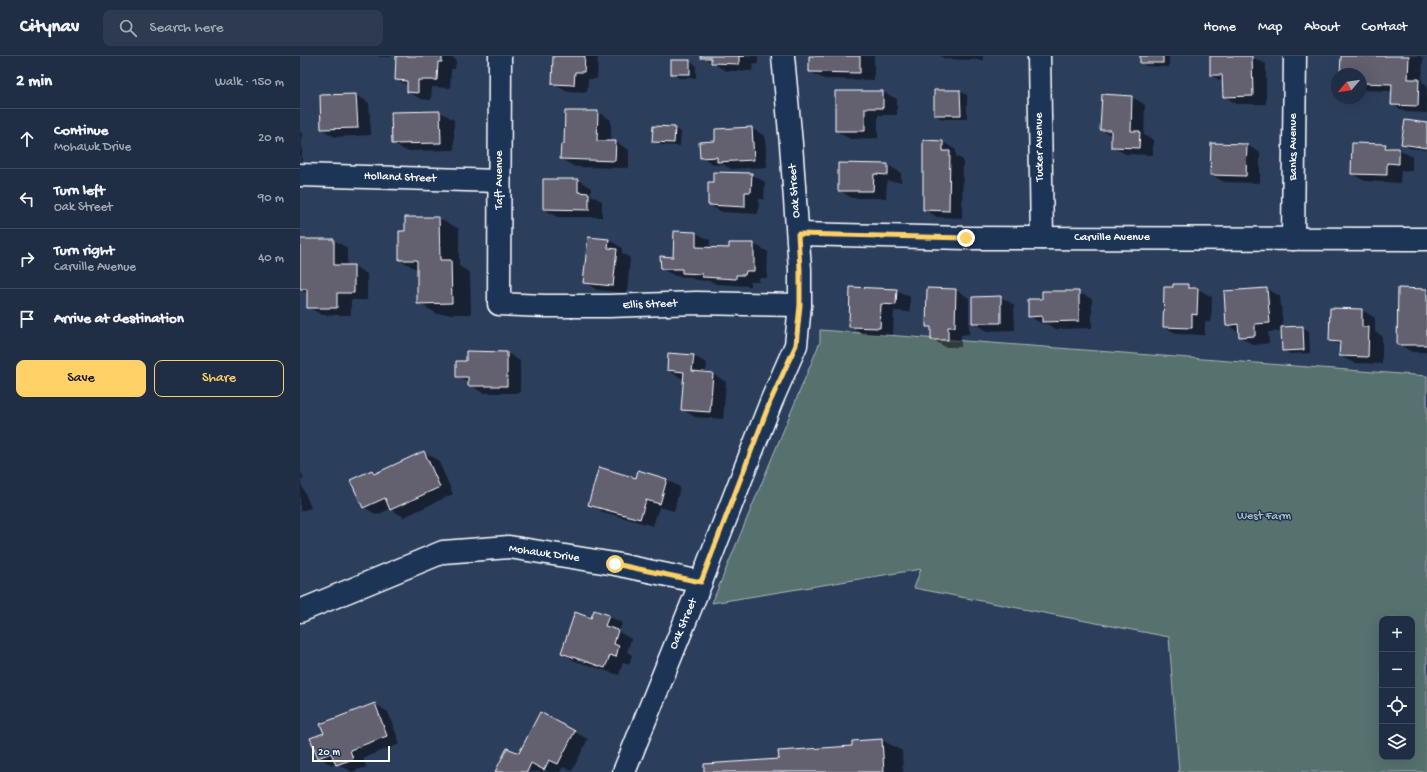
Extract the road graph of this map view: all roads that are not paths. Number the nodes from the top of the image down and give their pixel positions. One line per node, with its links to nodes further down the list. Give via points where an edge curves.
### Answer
1 (500, 56): 6 (street, Taft Avenue)
2 (783, 56): 7 (street, Oak Street)
3 (1039, 56): 8 (street, Tucker Avenue)
4 (1295, 56): 9 (street, Banks Avenue)
5 (300, 175): 6 (street, Holland Street)
6 (499, 181): 11 (street, Taft Avenue)
7 (798, 234): 8 (street, Carville Avenue); 12 (street, Oak Street)
8 (1042, 238): 9 (street, Carville Avenue)
9 (1293, 239): 10 (street, Carville Avenue)
10 (1427, 239)
11 (500, 304): 12 (street, Ellis Street)
12 (800, 305): 13 (street, Oak Street, via 796,345 770,402)
13 (701, 582): 14 (street, Mohawk Drive, via 615,564 509,548 443,552); 15 (street, Oak Street)
14 (300, 611)
15 (624, 772)

